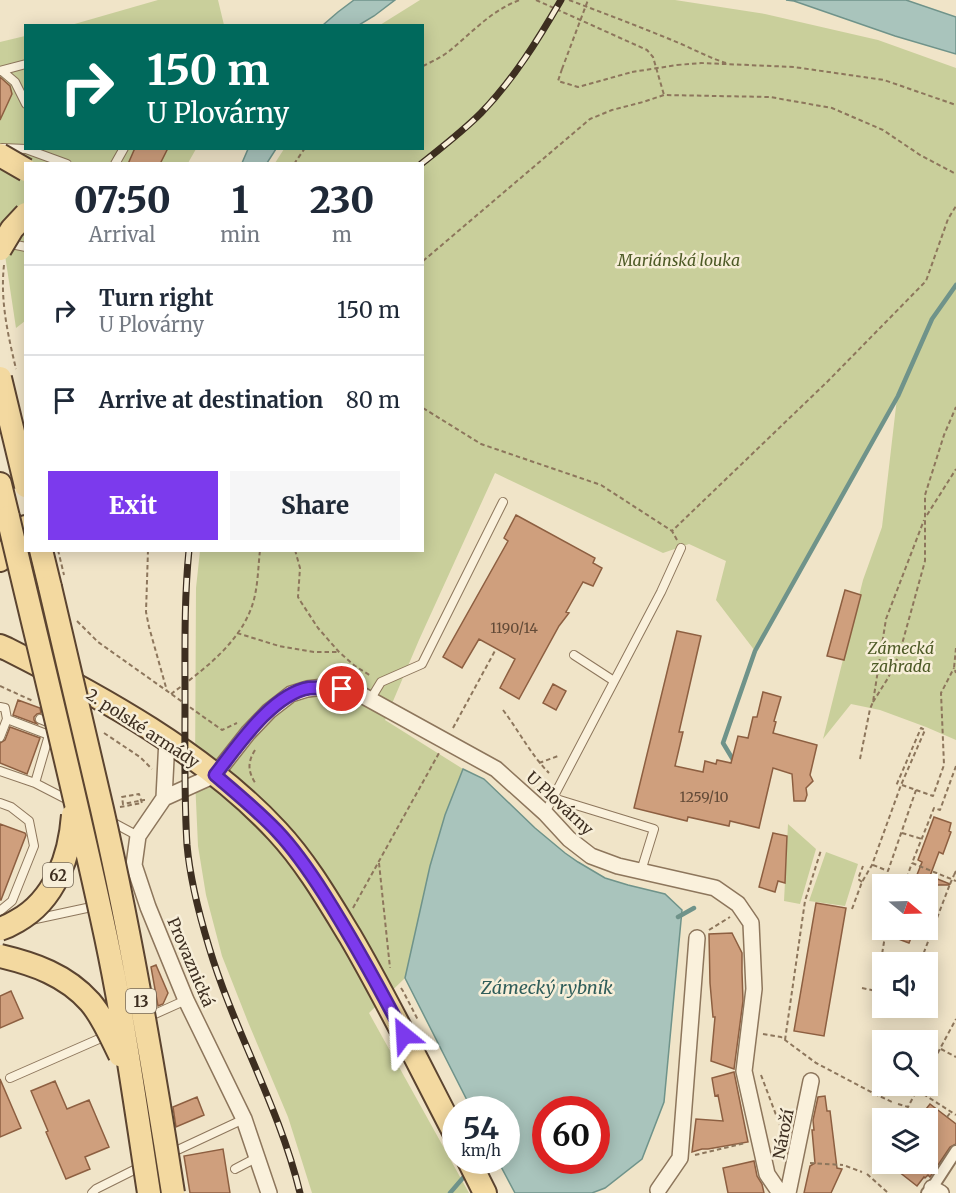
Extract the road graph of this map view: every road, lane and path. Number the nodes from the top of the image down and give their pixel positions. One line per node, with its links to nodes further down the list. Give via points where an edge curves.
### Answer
1 (520, 0): 7 (path, via 480,23 446,54)
2 (536, 0): 9 (path, via 647,50 653,57)
3 (569, 0): 5 (path)
4 (588, 0): 5 (path, bridge, via 558,81 578,87 677,65)
5 (729, 64): 11 (path, via 794,67 884,80)
6 (24, 65): 8 (lane)
7 (424, 65)
8 (1, 71): 10 (lane, via 15,82)
9 (664, 94): 19 (path, via 770,97 832,108 883,130); 25 (path, via 590,119)
10 (24, 100)
11 (956, 105)
12 (0, 148): 13 (lane)
13 (24, 149)
14 (24, 150): 16 (lane)
15 (29, 150): 17 (lane)
16 (0, 156): 18 (main road, bridge)
17 (62, 162)
18 (24, 169)
19 (956, 174)
20 (956, 206): 35 (path, via 926,281)
21 (24, 216): 24 (main road, bridge, via 12,229)
22 (0, 242): 23 (lane)
23 (24, 247)
24 (3, 254): 26 (path)
25 (424, 260)
26 (8, 375): 30 (main road, bridge)
27 (956, 408): 33 (path, via 925,495)
28 (424, 409): 35 (path, via 481,444 601,485)
29 (956, 470): 33 (path)
30 (24, 474)
31 (0, 484): 84 (main road, 13, bridge)
32 (502, 502): 52 (lane, via 422,664)
33 (926, 516): 57 (path, via 886,619); 57 (path, via 925,561 899,655)
34 (24, 530): 41 (main road)
35 (672, 531): 36 (path)
36 (681, 548): 51 (lane)
37 (41, 552): 149 (main road, 13, bridge, via 129,936)
38 (148, 552): 53 (path, via 146,612)
39 (260, 552): 43 (path, via 253,604)
40 (296, 552): 47 (path, via 300,568 298,597)
41 (0, 560)
42 (73, 617): 53 (path, via 98,642)
43 (237, 633): 47 (path, via 279,646); 54 (path, via 212,661)
44 (0, 646): 68 (main road, 2. polské armády, via 67,679)
45 (956, 648): 49 (path)
46 (496, 649): 65 (path)
47 (339, 652): 52 (path)
48 (574, 655): 51 (lane)
49 (954, 668): 50 (path); 80 (path, via 940,693 944,765 933,796)
50 (956, 673)
51 (614, 681): 82 (lane)
52 (381, 682): 56 (lane)
53 (167, 692): 54 (path)
54 (171, 694): 64 (path, via 222,730)
55 (35, 696): 58 (path)
56 (370, 700): 76 (street, U Plovárny, via 358,693 324,687 291,694 248,733); 88 (street, U Plovárny, via 496,769)
57 (873, 702): 71 (path)
58 (37, 707)
59 (2, 708): 60 (lane); 62 (lane)
60 (15, 710)
61 (503, 710): 72 (path)
62 (7, 719): 66 (lane); 67 (lane)
63 (40, 719): 66 (lane, via 50,723)
64 (238, 723)
65 (452, 731)
66 (49, 735): 77 (lane)
67 (0, 737)
68 (167, 740): 76 (main road, 2. polské armády); 81 (street)
69 (442, 748): 95 (path)
70 (558, 756): 72 (path)
71 (860, 759)
72 (539, 763): 75 (path)
73 (956, 766): 93 (path, via 940,810 934,808)
74 (0, 771): 77 (lane)
75 (549, 772)
76 (215, 775): 81 (street); 132 (main road, 2. polské armády, via 278,831 306,867 372,974)
77 (35, 783): 84 (lane)
78 (901, 785): 79 (path, via 925,730 921,728); 80 (path); 90 (path)
79 (896, 786)
80 (916, 790): 91 (path)
81 (164, 798): 92 (street, Provaznická)
82 (553, 798): 88 (lane); 100 (lane, via 654,829)
83 (144, 800): 86 (path, via 134,802 123,804 122,797 139,794 142,803)
84 (79, 802): 110 (main road, 62, bridge, via 65,862 56,881 33,910); 125 (main road, 13, bridge)
85 (0, 803): 107 (lane, via 29,821 34,846 12,901)
86 (118, 807)
87 (94, 813): 92 (lane)
88 (545, 813): 100 (street, U Plovárny, via 591,856)
89 (880, 830): 90 (path)
90 (884, 831): 97 (path)
91 (901, 832): 93 (path); 97 (path, via 888,871)
92 (138, 836): 104 (street, Provaznická, via 134,865)
93 (922, 839): 96 (path)
94 (821, 850): 120 (path, via 805,901)
95 (379, 861): 106 (path); 115 (path)
96 (912, 863): 101 (path); 102 (path)
97 (872, 865): 103 (path)
98 (862, 866): 103 (path, via 858,879)
99 (956, 871): 113 (path, bridge)
100 (641, 872): 119 (street, U Plovárny, via 715,888 738,904 752,923 754,989)
101 (908, 874)
102 (956, 881)
103 (862, 882): 105 (path)
104 (136, 897): 109 (lane, via 26,921); 117 (street, Provaznická)
105 (852, 909)
106 (352, 910)
107 (0, 911)
108 (728, 918): 111 (path)
109 (0, 919)
110 (0, 929)
111 (697, 938): 140 (street)
112 (884, 940): 116 (path, via 876,991)
113 (924, 952)
114 (0, 956): 125 (main road, bridge, via 38,966 76,989 101,1019)
115 (390, 968)
116 (862, 988)
117 (186, 1000): 126 (lane); 136 (street, Provaznická)
118 (956, 1018): 121 (path)
119 (749, 1032): 120 (path); 151 (street, U Plovárny, via 744,1071 767,1174)
120 (785, 1040): 130 (path, via 816,1063)
121 (941, 1049): 122 (path); 123 (path)
122 (938, 1054)
123 (956, 1057)
124 (760, 1072): 141 (path)
125 (131, 1076): 148 (main road, 13, bridge)
126 (10, 1078)
127 (811, 1081): 141 (street, Nároží)
128 (914, 1096): 131 (path, via 908,1107)
129 (926, 1096): 133 (path)
130 (892, 1102)
131 (898, 1104)
132 (442, 1110)
133 (951, 1112): 134 (path); 135 (path)
134 (956, 1115)
135 (947, 1117)
136 (244, 1119): 139 (street, Provaznická); 147 (lane)
137 (750, 1142): 140 (path)
138 (956, 1151): 145 (street)
139 (258, 1157): 142 (lane); 150 (street, Provaznická)
140 (680, 1158): 146 (street)
141 (803, 1164): 143 (path, via 845,1166); 152 (street, Nároží)
142 (235, 1169)
143 (862, 1172)
144 (867, 1174): 153 (path)
145 (933, 1191)
146 (656, 1192)
147 (92, 1193)
148 (149, 1193)
149 (173, 1193)
150 (269, 1193)
151 (780, 1193)
152 (788, 1193)
153 (888, 1193)

